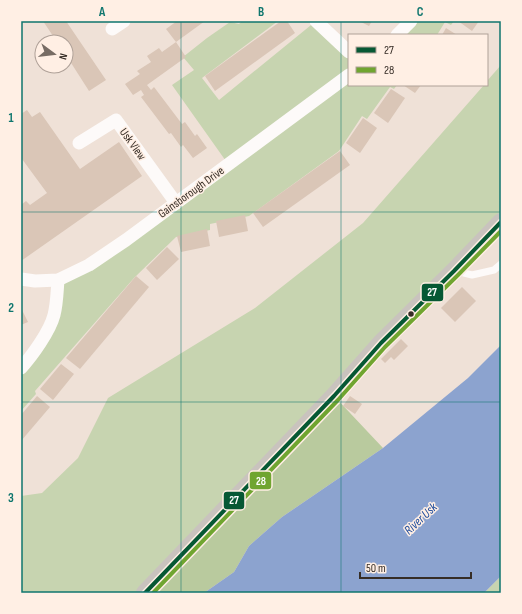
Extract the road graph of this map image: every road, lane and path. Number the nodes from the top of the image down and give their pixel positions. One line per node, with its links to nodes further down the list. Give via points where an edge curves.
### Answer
1 (124, 21): 4 (street)
2 (316, 21): 6 (street)
3 (411, 21): 5 (street)
4 (112, 29)
5 (398, 34)
6 (348, 51)
7 (348, 76): 9 (street, Gainsborough Drive)
8 (79, 143): 9 (street, Usk View, via 116,120)
9 (176, 203): 14 (street, Gainsborough Drive, via 90,265)
10 (501, 222): 12 (main road)
11 (501, 264): 12 (lane, via 494,270 472,275)
12 (454, 271): 16 (main road, via 381,343 334,396)
13 (21, 279): 14 (street, Gainsborough Drive)
14 (58, 280): 15 (street, via 53,317 29,360)
15 (21, 368)
16 (145, 593)

